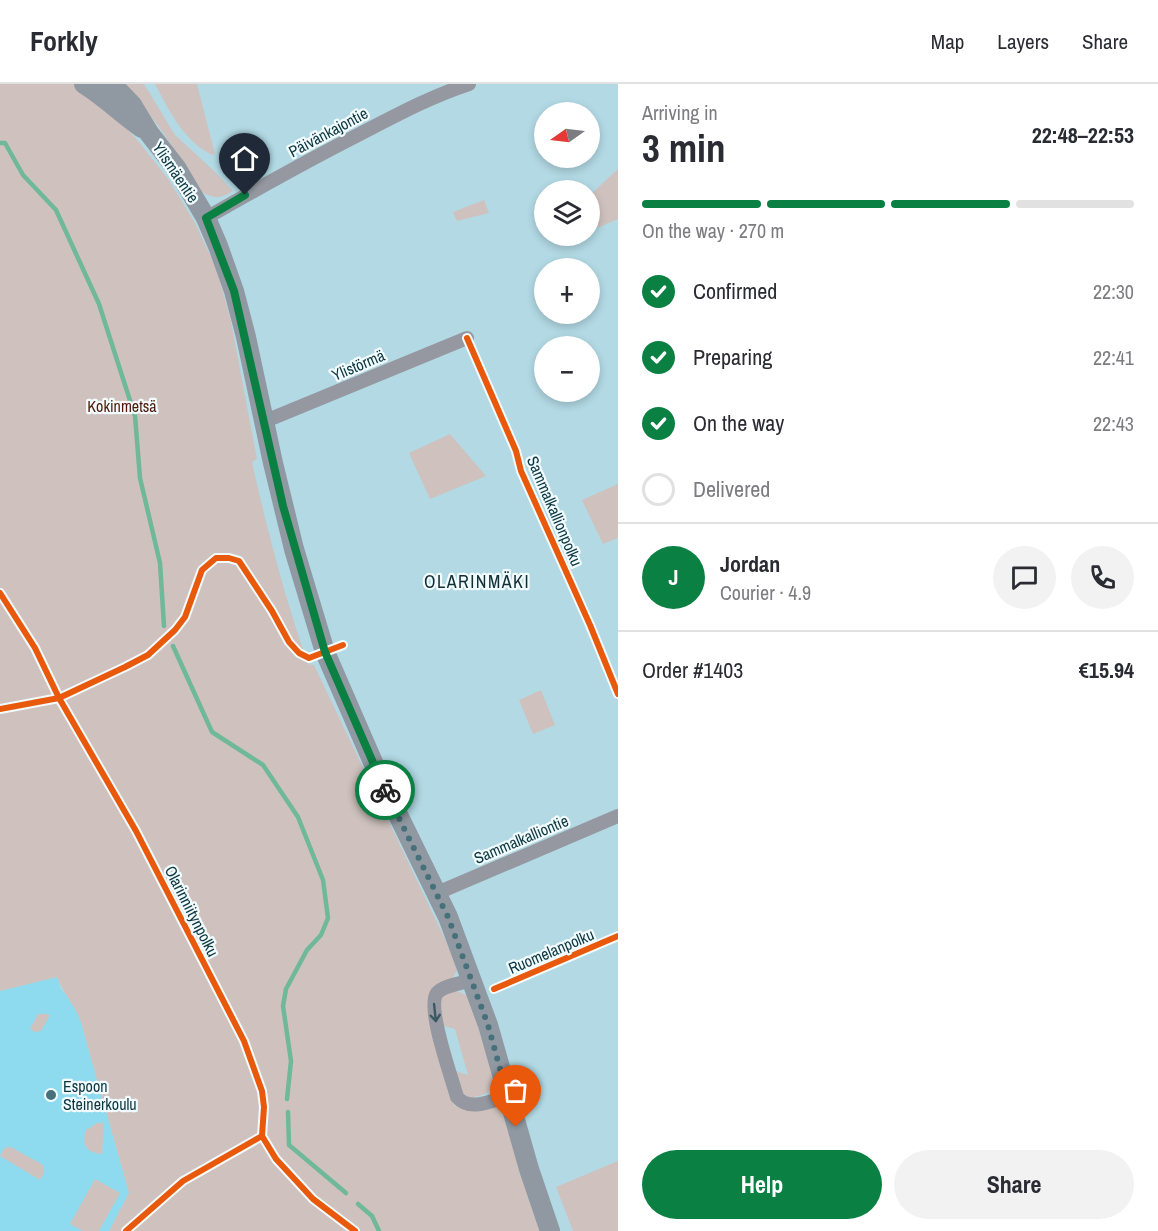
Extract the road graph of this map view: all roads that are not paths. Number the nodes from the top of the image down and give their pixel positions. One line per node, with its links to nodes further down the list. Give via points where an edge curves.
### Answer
1 (84, 84): 4 (main road, Ylismäentie)
2 (112, 84): 4 (main road, Ylismäentie, via 132,105)
3 (470, 84): 5 (street, Päivänkajontie, via 405,110)
4 (149, 133): 5 (main road, Ylismäentie, via 177,169)
5 (206, 218): 7 (main road, Ylismäentie, via 234,291)
6 (467, 338): 7 (street, Ylistörmä)
7 (263, 422): 9 (main road, Ylismäentie, via 294,549 325,652 379,776)
8 (618, 816): 9 (street, Sammalkalliontie)
9 (437, 893): 10 (main road, Ylismäentie)
10 (472, 980): 11 (main road, Ylismäentie); 11 (street, one-way to 11, via 438,992 433,1007 457,1097 471,1105)
11 (508, 1096): 12 (main road, Ylismäentie)
12 (550, 1231)

